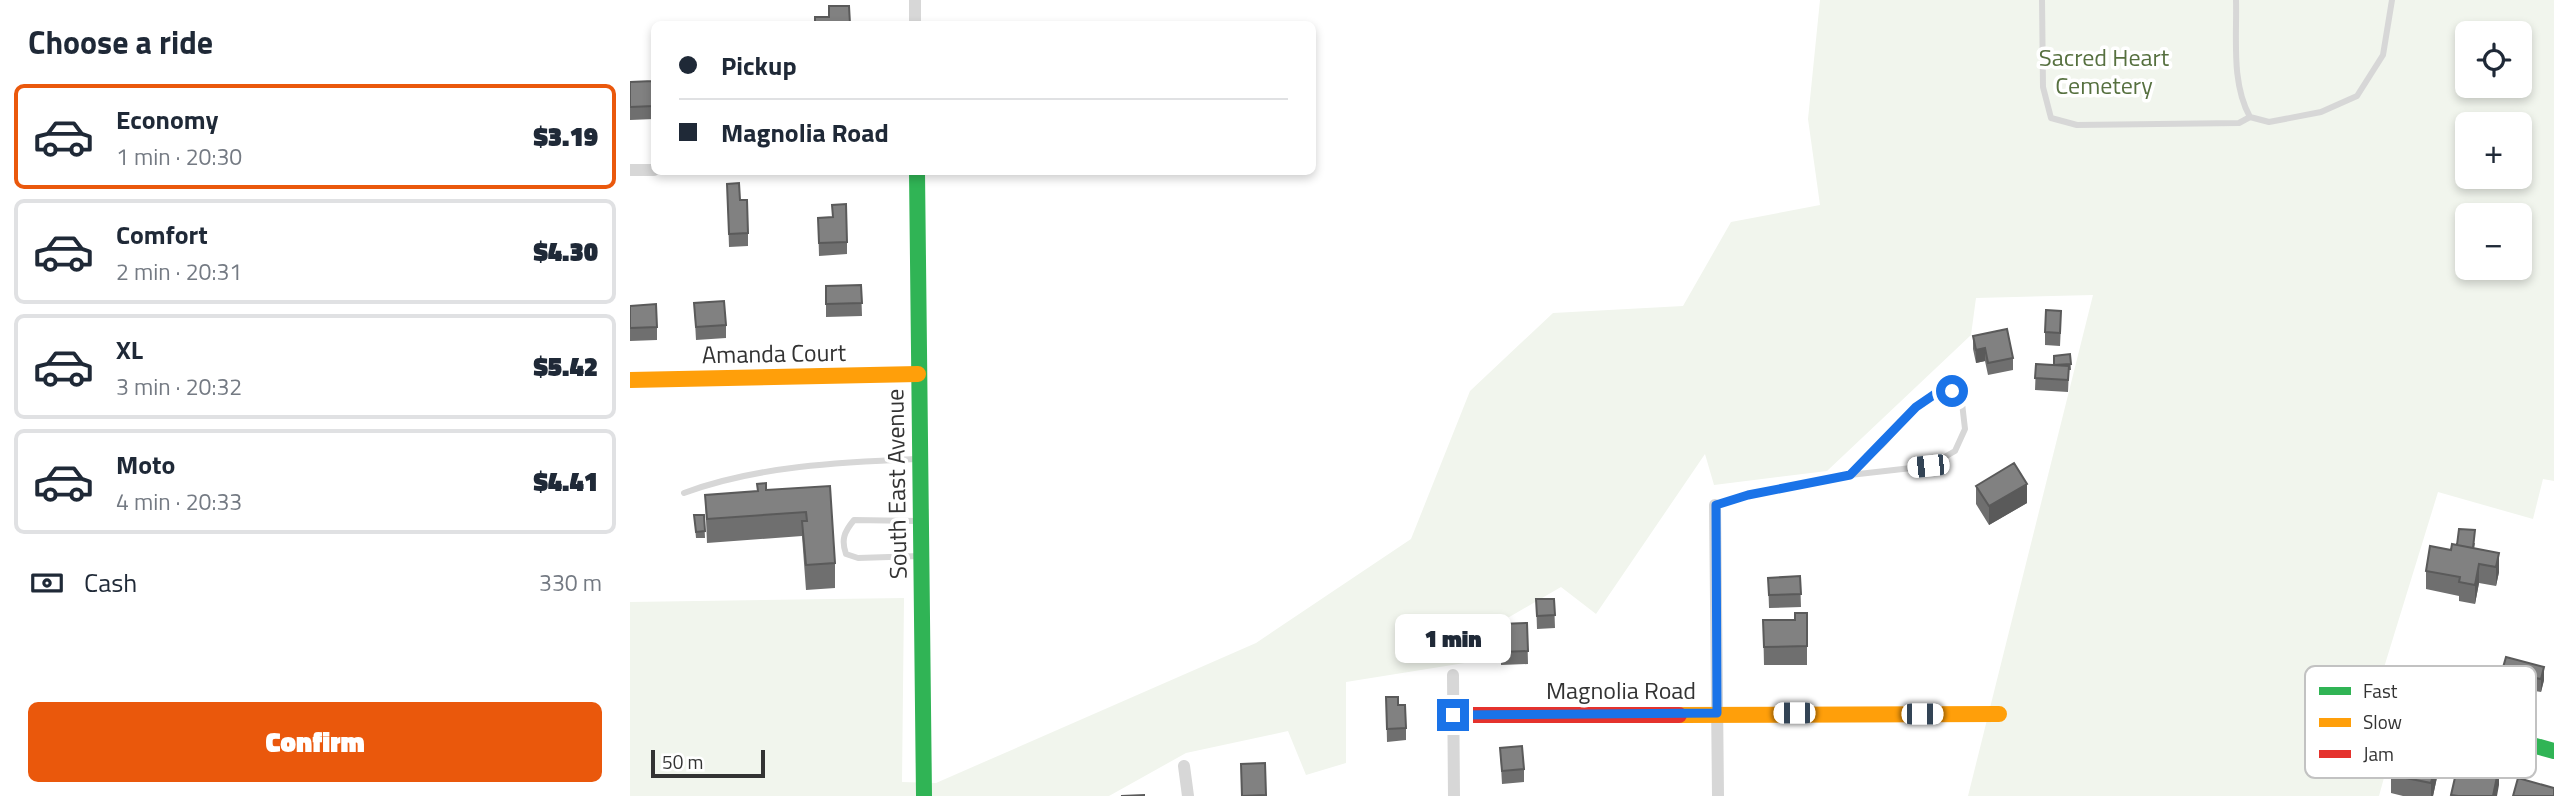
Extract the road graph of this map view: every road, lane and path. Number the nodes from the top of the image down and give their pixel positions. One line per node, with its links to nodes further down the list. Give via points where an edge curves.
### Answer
1 (2042, 0): 6 (lane, via 2043,87 2051,118 2091,125 2239,123)
2 (2236, 0): 6 (lane, via 2238,78 2241,101)
3 (2392, 0): 6 (lane, via 2383,55 2357,96 2321,112 2269,122)
4 (912, 1): 5 (street)
5 (915, 21)
6 (2250, 117)
7 (630, 170): 8 (street)
8 (651, 170)
9 (916, 175): 10 (street, South East Avenue)
10 (918, 374): 11 (street, Amanda Court); 12 (street, South East Avenue)
11 (630, 380)
12 (919, 459): 14 (lane, via 796,468); 16 (street, South East Avenue)
13 (1850, 475): 13 (lane, via 1928,466 1955,451 1965,429 1962,403 1952,391 1938,392 1916,407); 15 (lane)
14 (684, 493)
15 (1716, 505): 19 (street)
16 (920, 521): 17 (street, South East Avenue); 17 (lane, via 854,520 842,543 846,554 858,558)
17 (920, 556): 25 (street, South East Avenue)
18 (1453, 675): 20 (street)
19 (1717, 713): 20 (street, Magnolia Road); 21 (street, Magnolia Road); 28 (street)
20 (1453, 715): 27 (street)
21 (2000, 715)
22 (2536, 746): 23 (street)
23 (2554, 751)
24 (1184, 766): 26 (street)
25 (924, 796)
26 (1188, 796)
27 (1454, 796)
28 (1718, 796)

